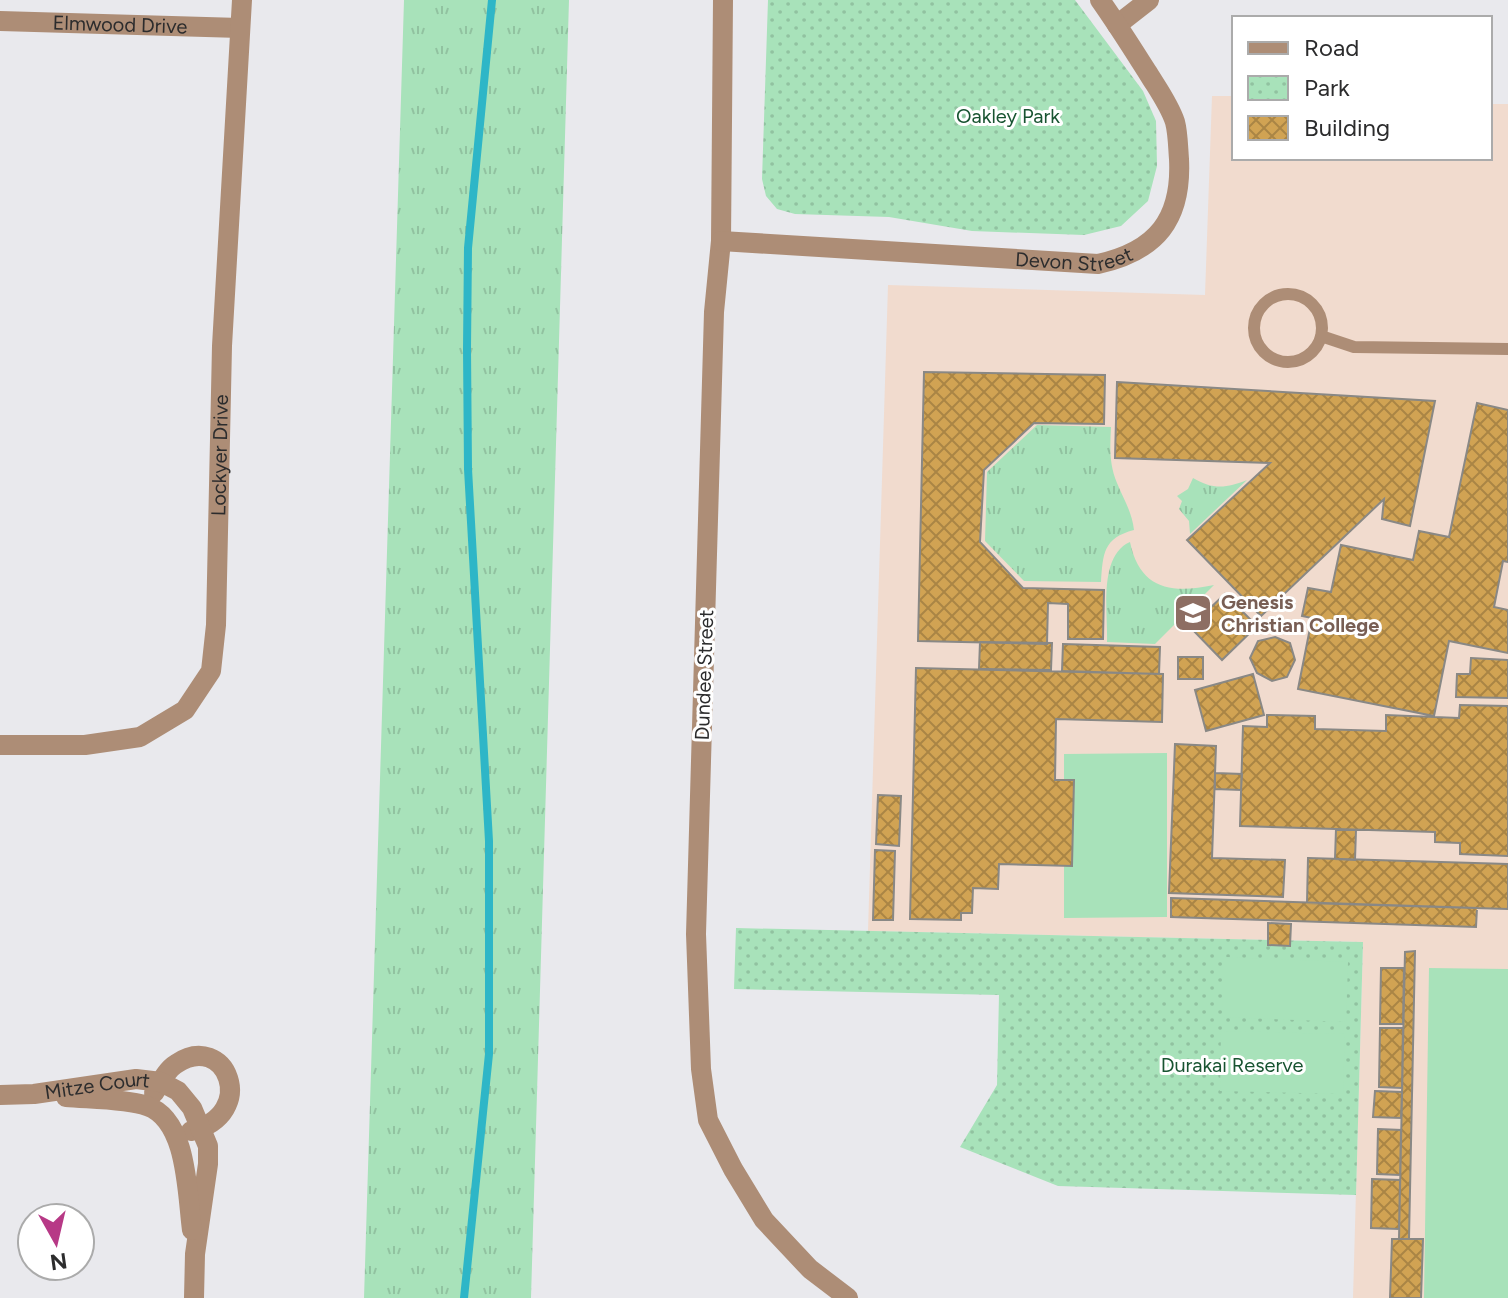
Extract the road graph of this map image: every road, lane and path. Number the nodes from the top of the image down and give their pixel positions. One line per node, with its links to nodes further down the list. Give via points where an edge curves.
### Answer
1 (242, 0): 7 (street, Lockyer Drive)
2 (723, 0): 8 (street, Dundee Street)
3 (1100, 0): 6 (street, Devon Street)
4 (1149, 0): 6 (street)
5 (0, 21): 7 (street, Elmwood Drive)
6 (1117, 25): 8 (street, Devon Street, via 1166,103 1178,141 1177,202 1154,238 1135,252 1098,264)
7 (240, 28): 11 (street, Lockyer Drive, via 211,671 185,710 140,737 85,745)
8 (721, 241): 20 (street, Dundee Street, via 714,312 696,934 701,1069 708,1120 764,1220 810,1269)
9 (1321, 336): 9 (lane, via 1309,354 1277,360 1258,346 1254,327 1269,300 1292,295 1317,312); 10 (lane, via 1354,347)
10 (1508, 349)
11 (0, 745)
12 (161, 1082): 13 (street, Mitze Court, via 136,1079); 15 (street); 17 (street, Mitze Court, via 178,1091); 17 (street, via 173,1065 197,1056 224,1068 230,1087 226,1108)
13 (34, 1094): 14 (street); 15 (street, Mitze Court)
14 (0, 1095)
15 (146, 1105): 16 (street, Mitze Court)
16 (171, 1127): 17 (street); 18 (street, via 182,1154)
17 (202, 1128): 18 (street, via 208,1164)
18 (195, 1254): 19 (street)
19 (194, 1298)
20 (848, 1298)

